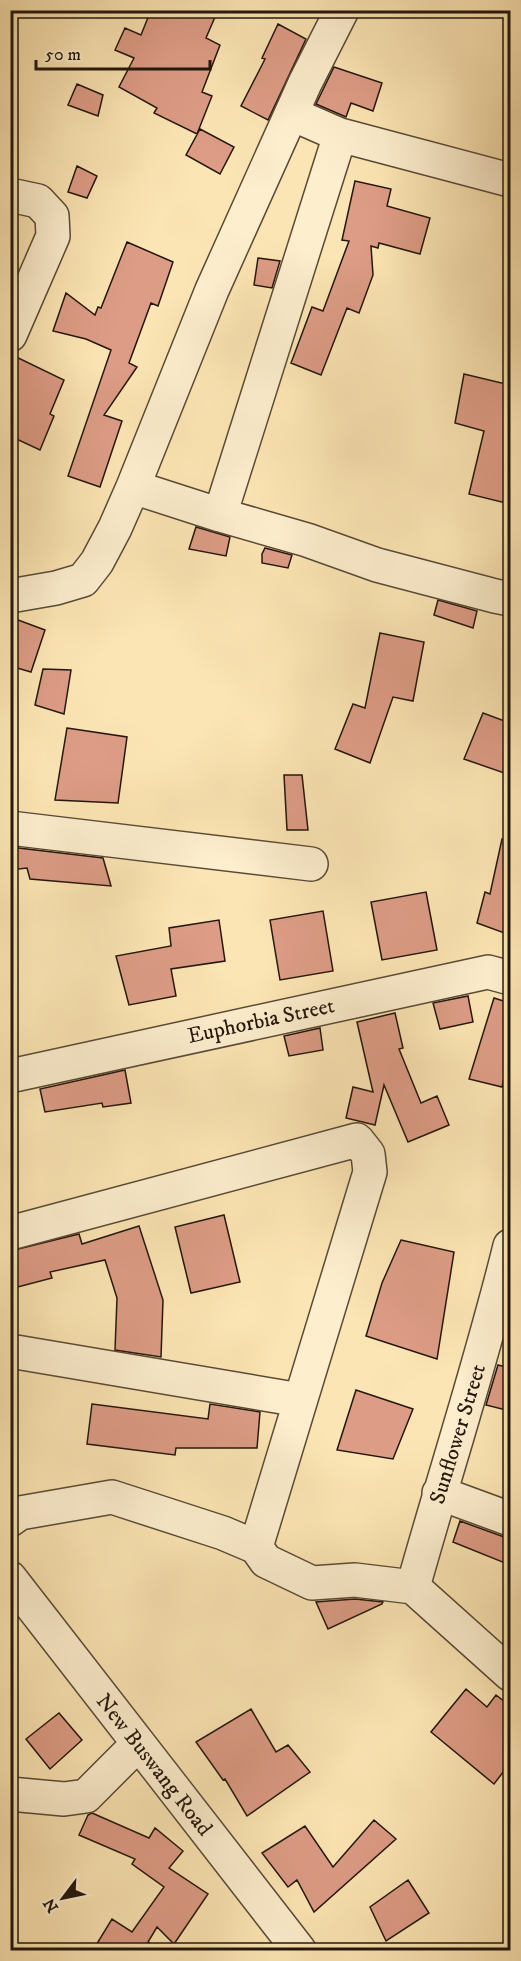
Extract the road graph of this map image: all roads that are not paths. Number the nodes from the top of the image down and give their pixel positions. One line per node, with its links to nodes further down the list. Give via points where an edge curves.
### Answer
1 (342, 10): 2 (street)
2 (292, 114): 3 (street); 7 (street, via 212,290)
3 (340, 135): 4 (street); 8 (street)
4 (510, 180)
5 (10, 195): 6 (street, via 38,201 52,216 53,236)
6 (10, 335)
7 (133, 487): 8 (street); 9 (street, via 98,562 83,580)
8 (220, 515): 10 (street, via 377,565)
9 (10, 596)
10 (510, 598)
11 (10, 828): 12 (street)
12 (311, 864)
13 (510, 978): 14 (street, Euphorbia Street, via 488,972)
14 (10, 1076)
15 (10, 1233): 19 (street, via 357,1140 368,1154 370,1172)
16 (510, 1246): 17 (street, Sunflower Street)
17 (500, 1334): 20 (street, Sunflower Street)
18 (10, 1351): 19 (street)
19 (300, 1400): 23 (street)
20 (439, 1493): 21 (street); 25 (street, Sunflower Street)
21 (510, 1519)
22 (10, 1520): 23 (street, via 20,1513 112,1497)
23 (256, 1546): 25 (street, via 266,1561 312,1583 355,1580)
24 (10, 1578): 27 (street, New Buswang Road)
25 (413, 1587): 26 (street)
26 (510, 1674)
27 (138, 1744): 28 (street, via 86,1796 42,1798); 29 (street, New Buswang Road)
28 (10, 1794)
29 (299, 1950)

